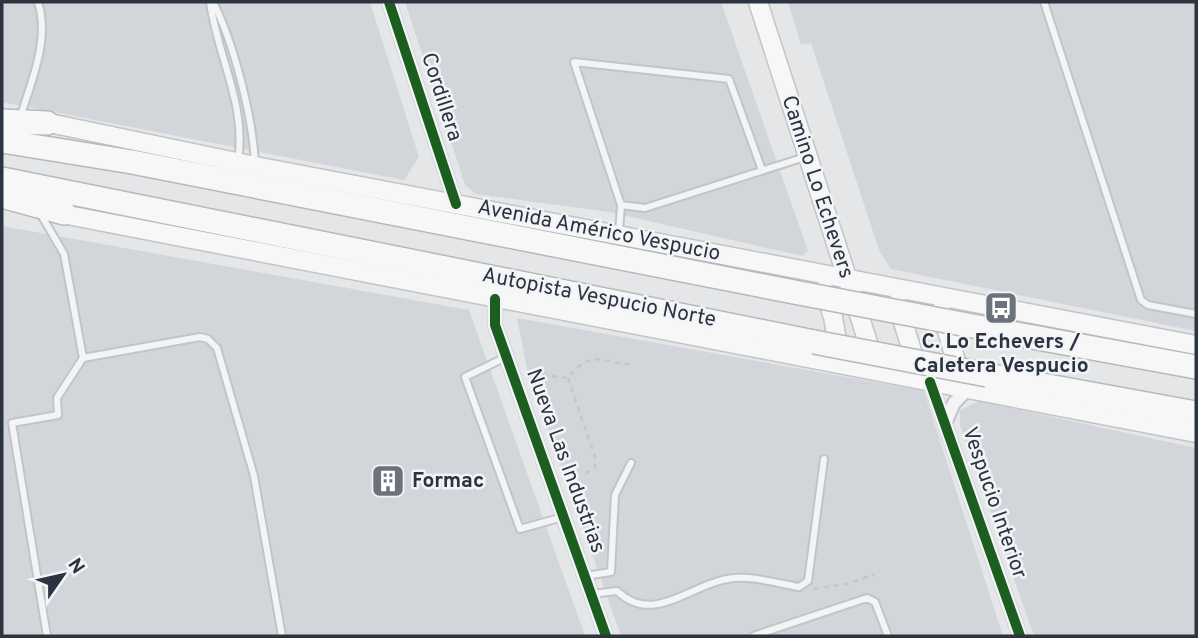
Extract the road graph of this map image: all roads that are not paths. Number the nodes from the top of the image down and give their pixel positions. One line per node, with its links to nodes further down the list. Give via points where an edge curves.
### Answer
1 (38, 2): 7 (lane, via 41,46)
2 (212, 2): 11 (lane, via 213,27 241,119); 11 (lane, via 227,34 245,105)
3 (389, 2): 15 (street, Cordillera)
4 (758, 2): 10 (main road, Camino Lo Echevers)
5 (1044, 2): 27 (lane, via 1141,300)
6 (2, 114): 7 (main road)
7 (11, 119): 8 (highway)
8 (47, 123): 11 (main road, Avenida Américo Vespucio)
9 (2, 141): 32 (highway, Autopista Vespucio Norte, bridge, via 132,162)
10 (807, 156): 12 (lane); 21 (main road, Camino Lo Echevers)
11 (246, 164): 15 (main road, Avenida Américo Vespucio)
12 (762, 170): 16 (lane, via 645,208); 16 (lane, via 729,79 574,62)
13 (2, 179): 36 (highway, Autopista Vespucio Norte, bridge, via 814,342)
14 (2, 196): 19 (highway)
15 (456, 204): 20 (main road, Avenida Américo Vespucio)
16 (621, 205): 20 (lane)
17 (2, 206): 18 (main road)
18 (38, 211): 19 (main road); 30 (lane, via 64,254)
19 (64, 214): 26 (main road)
20 (619, 235): 22 (main road, Avenida Américo Vespucio)
21 (834, 242): 22 (main road, via 827,260); 23 (main road, Camino Lo Echevers)
22 (814, 272): 23 (main road, Avenida Américo Vespucio); 31 (main road, via 833,317)
23 (846, 278): 24 (main road, Avenida Américo Vespucio); 33 (main road, Camino Lo Echevers)
24 (892, 288): 25 (main road, Avenida Américo Vespucio); 34 (main road)
25 (939, 297): 28 (main road, Avenida Américo Vespucio); 35 (main road, via 953,357)
26 (495, 299): 29 (street, Nueva Las Industrias, via 494,318); 31 (main road)
27 (1196, 314)
28 (1196, 345)
29 (507, 356): 41 (street, Nueva Las Industrias); 41 (lane, via 465,377 520,529)
30 (83, 358): 44 (lane, via 57,398 58,415 12,423); 45 (lane, via 200,337 217,348 254,476)
31 (841, 365): 33 (main road)
32 (1196, 367)
33 (878, 372): 34 (main road)
34 (926, 381): 35 (main road); 37 (street, Vespucio Interior)
35 (967, 390): 37 (street, Vespucio Interior); 38 (main road)
36 (1196, 413)
37 (946, 421): 49 (street, Vespucio Interior)
38 (1196, 433)
39 (824, 459): 43 (lane, via 808,581 799,587 732,578 646,608 630,603 617,591)
40 (631, 463): 42 (lane, via 615,495 611,572)
41 (565, 517): 42 (street, Nueva Las Industrias)
42 (585, 576): 43 (street, Nueva Las Industrias)
43 (592, 594): 46 (street, Nueva Las Industrias)
44 (47, 636)
45 (282, 636)
46 (606, 636)
47 (753, 636): 48 (lane, via 867,598 875,601)
48 (888, 636)
49 (1020, 636)

